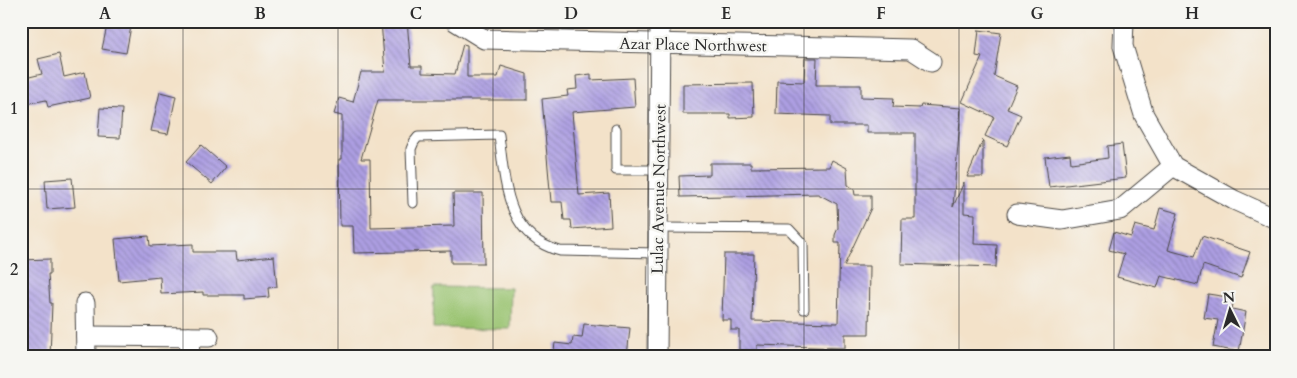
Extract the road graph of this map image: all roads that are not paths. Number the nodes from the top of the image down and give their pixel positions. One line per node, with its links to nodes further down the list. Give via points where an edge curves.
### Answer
1 (455, 21): 4 (street, Azar Place Northwest, via 484,39)
2 (660, 21): 4 (street, Lulac Avenue Northwest)
3 (1124, 21): 7 (street, via 1123,46 1144,115)
4 (660, 43): 5 (street, Azar Place Northwest, via 911,49); 8 (street, Lulac Avenue Northwest)
5 (932, 62)
6 (616, 129): 8 (lane, via 616,170)
7 (1173, 166): 10 (street, via 1120,210 1062,220); 11 (street)
8 (658, 170): 12 (street, Lulac Avenue Northwest)
9 (413, 203): 13 (lane, via 411,149 418,137 499,135 512,208 526,233 548,248 560,251)
10 (1017, 214)
11 (1276, 219)
12 (658, 228): 13 (street, Lulac Avenue Northwest); 15 (lane, via 789,229 803,244)
13 (658, 253): 21 (street, Lulac Avenue Northwest)
14 (85, 303): 16 (street)
15 (804, 309)
16 (86, 336): 17 (street); 19 (street)
17 (189, 337): 18 (street); 20 (street)
18 (209, 337)
19 (86, 357)
20 (190, 357)
21 (656, 357)

